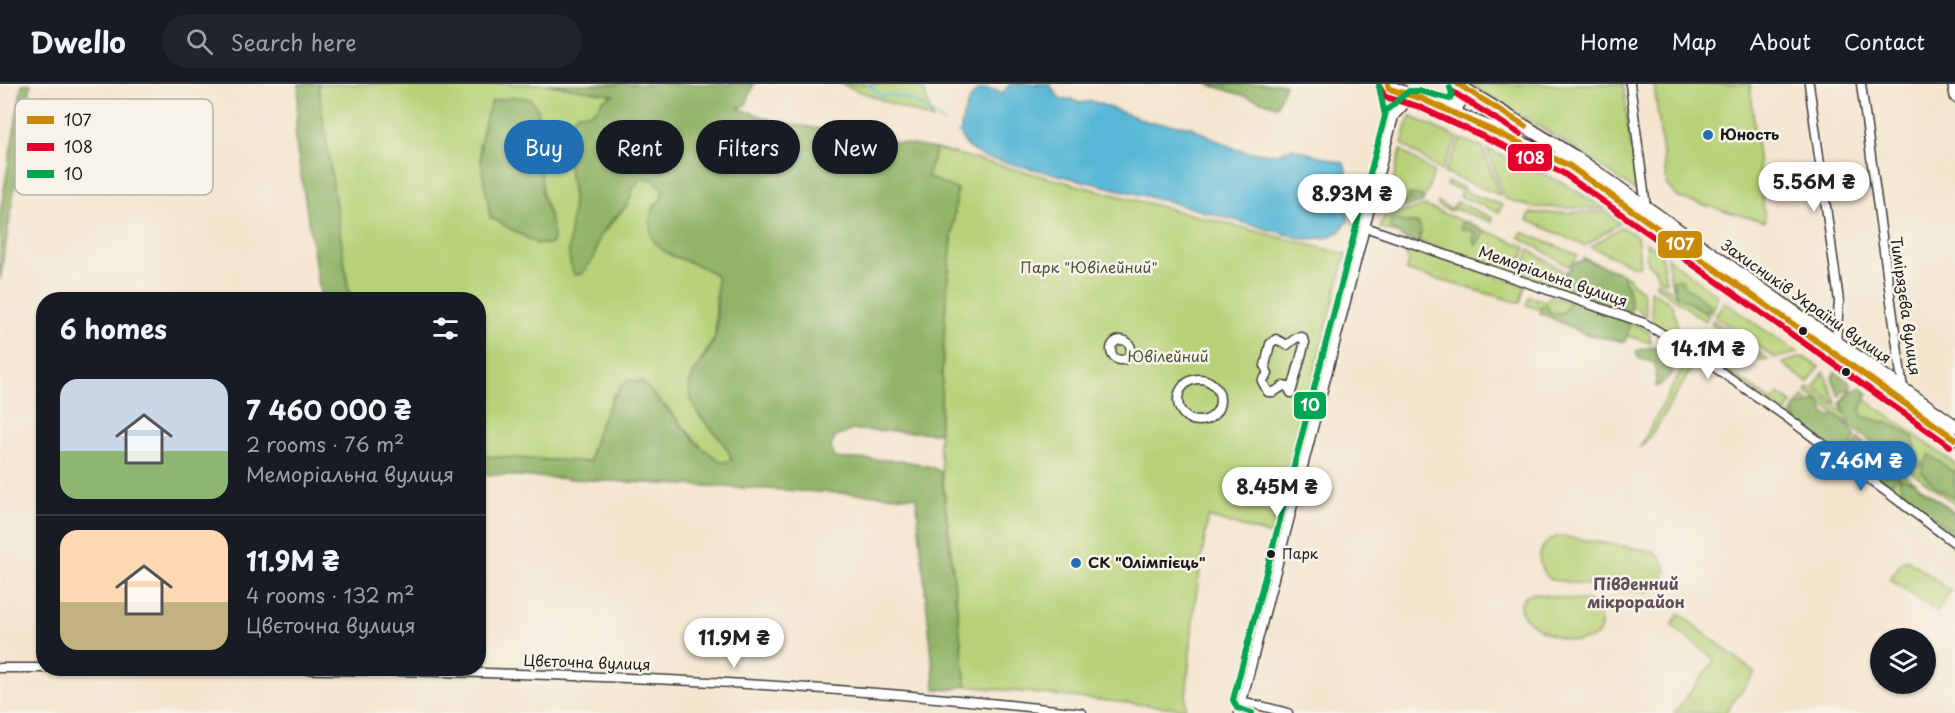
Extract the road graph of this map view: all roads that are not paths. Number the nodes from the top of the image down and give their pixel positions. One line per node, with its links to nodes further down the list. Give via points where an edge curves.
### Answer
1 (1458, 84): 9 (highway, via 1461,100 1457,106); 11 (highway, Захисників України вулиця)
2 (1630, 84): 11 (street)
3 (1809, 84): 13 (street, via 1839,301)
4 (1861, 84): 15 (street, Тимірязєва вулиця)
5 (1952, 84): 8 (street)
6 (1387, 86): 7 (highway, Захисників України вулиця); 10 (street)
7 (1420, 98): 9 (highway, Захисників України вулиця); 10 (street, via 1406,102)
8 (1955, 98)
9 (1442, 108): 18 (highway, Захисників України вулиця, via 1568,165)
10 (1394, 116): 12 (street)
11 (1646, 207): 13 (highway, Захисників України вулиця)
12 (1365, 227): 19 (street, Меморіальна вулиця, via 1651,327 1779,412); 23 (street)
13 (1836, 342): 15 (highway, Захисників України вулиця)
14 (1191, 381): 14 (street, via 1179,394 1182,412 1198,421 1208,420 1220,406 1217,388 1210,381)
15 (1903, 388): 17 (highway, Захисників України вулиця)
16 (1266, 389): 16 (street, via 1272,392 1285,386 1291,393 1305,342 1302,337 1287,345 1277,339 1271,341 1265,366 1268,374 1262,379)
17 (1955, 426)
18 (1955, 439)
19 (1955, 543)
20 (0, 668): 21 (street)
21 (36, 668)
22 (486, 674): 24 (street, Цвєточна вулиця, via 703,681 957,699)
23 (1242, 701): 25 (street); 26 (street)
24 (1082, 713)
25 (1239, 713)
26 (1288, 713)

